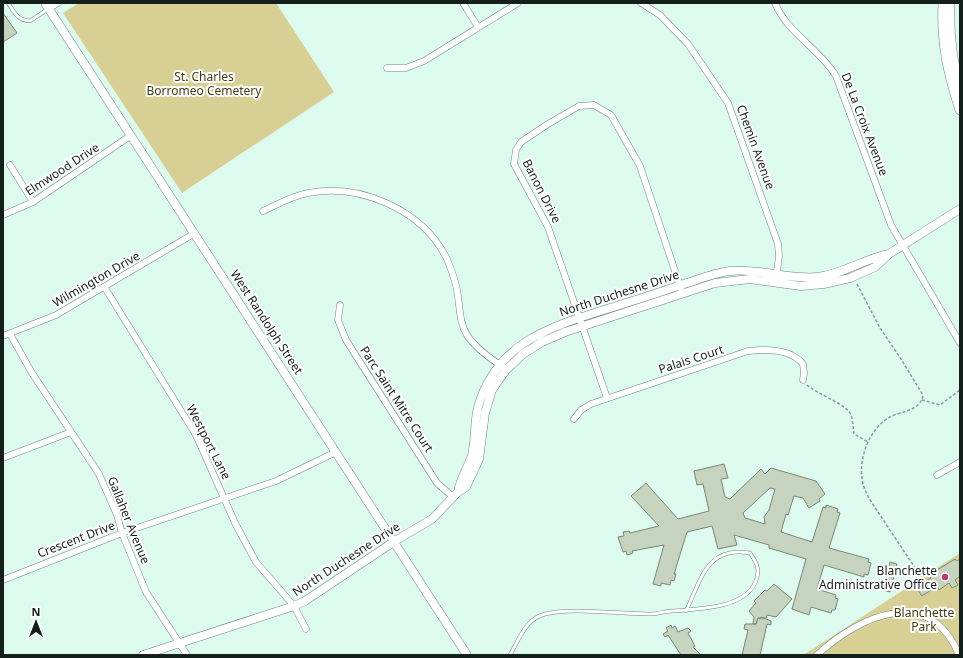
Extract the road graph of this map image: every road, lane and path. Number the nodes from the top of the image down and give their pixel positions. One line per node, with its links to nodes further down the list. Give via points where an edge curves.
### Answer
1 (8, 3): 9 (lane, via 18,19 30,22)
2 (58, 3): 9 (street)
3 (463, 3): 10 (street)
4 (518, 3): 10 (street)
5 (641, 3): 24 (street, Chemin Avenue, via 660,15 688,44 728,103 778,244)
6 (775, 3): 21 (street, De La Croix Avenue, via 783,18 836,76 885,210)
7 (943, 3): 13 (main road, via 941,28 947,65)
8 (950, 3): 12 (main road, via 949,28 955,71)
9 (46, 6): 14 (street, West Randolph Street)
10 (478, 27): 11 (street, via 418,64 406,68)
11 (387, 68)
12 (960, 86)
13 (960, 110)
14 (130, 136): 16 (street, Elmwood Drive); 20 (street, West Randolph Street)
15 (10, 165): 16 (street)
16 (33, 202): 19 (street, Elmwood Drive)
17 (960, 209): 21 (street, North Duchesne Drive)
18 (264, 211): 32 (street, via 301,195 327,191 357,194 385,202 402,211 425,229 443,252 457,288 461,321 467,336)
19 (3, 215)
20 (195, 233): 25 (street, Wilmington Drive); 40 (street, West Randolph Street)
21 (902, 246): 22 (street, North Duchesne Drive); 31 (street, De La Croix Avenue)
22 (889, 254): 23 (street, North Duchesne Drive, via 875,267); 24 (street, North Duchesne Drive, via 875,257 838,273)
23 (854, 277): 24 (street, North Duchesne Drive, via 812,285); 36 (path, via 880,328 921,390)
24 (776, 279): 26 (street, North Duchesne Drive, via 738,279)
25 (105, 288): 29 (street, Wilmington Drive, via 56,315); 45 (street, Westport Lane, via 196,435)
26 (681, 289): 28 (street, North Duchesne Drive); 28 (street, Banon Drive, via 635,155 611,115 594,106 580,106 526,138 518,146 514,158 516,168 548,227)
27 (340, 305): 44 (street, Parc Saint Mitre Court, via 338,320 346,340 437,482)
28 (582, 322): 32 (street, North Duchesne Drive, via 533,347); 35 (street)
29 (10, 334): 30 (street, Wilmington Drive); 38 (street, Gallaher Avenue)
30 (3, 336)
31 (960, 343)
32 (503, 367): 44 (street, North Duchesne Drive, via 488,401 476,467 469,482)
33 (803, 380): 35 (street, Palais Court, via 803,364 800,360 777,352 757,350); 39 (path, via 814,392 848,409 854,434)
34 (960, 390): 36 (path, via 940,405)
35 (607, 398): 37 (street, Palais Court, via 581,410)
36 (922, 400): 39 (path, via 917,406 889,417 879,425)
37 (574, 419)
38 (71, 432): 41 (street); 46 (street, Gallaher Avenue, via 99,474)
39 (869, 442): 49 (path, via 862,463 864,487)
40 (336, 452): 45 (street, Crescent Drive, via 276,481); 47 (street, West Randolph Street)
41 (3, 458)
42 (960, 462): 43 (street)
43 (937, 475)
44 (455, 494): 47 (street, North Duchesne Drive, via 432,519)
45 (226, 500): 46 (street, Crescent Drive); 50 (street, Westport Lane, via 256,562)
46 (122, 533): 48 (street, Crescent Drive); 53 (street, Gallaher Avenue, via 146,592)
47 (395, 541): 50 (street, North Duchesne Drive); 56 (street, West Randolph Street)
48 (3, 580)
49 (923, 580)
50 (294, 606): 52 (street, Westport Lane); 53 (street, North Duchesne Drive)
51 (686, 611): 51 (lane, via 715,607 741,599 751,591 757,578 757,563 750,553 737,550 716,557 708,565); 57 (lane, via 651,614 560,611 543,614 529,624)
52 (306, 630)
53 (180, 644): 54 (street, North Duchesne Drive); 55 (street, Gallaher Avenue)
54 (143, 655)
55 (187, 655)
56 (467, 655)
57 (510, 655)
58 (817, 655): 59 (street, via 833,640 863,623 883,615 905,612 925,615 943,627)
59 (959, 655)

